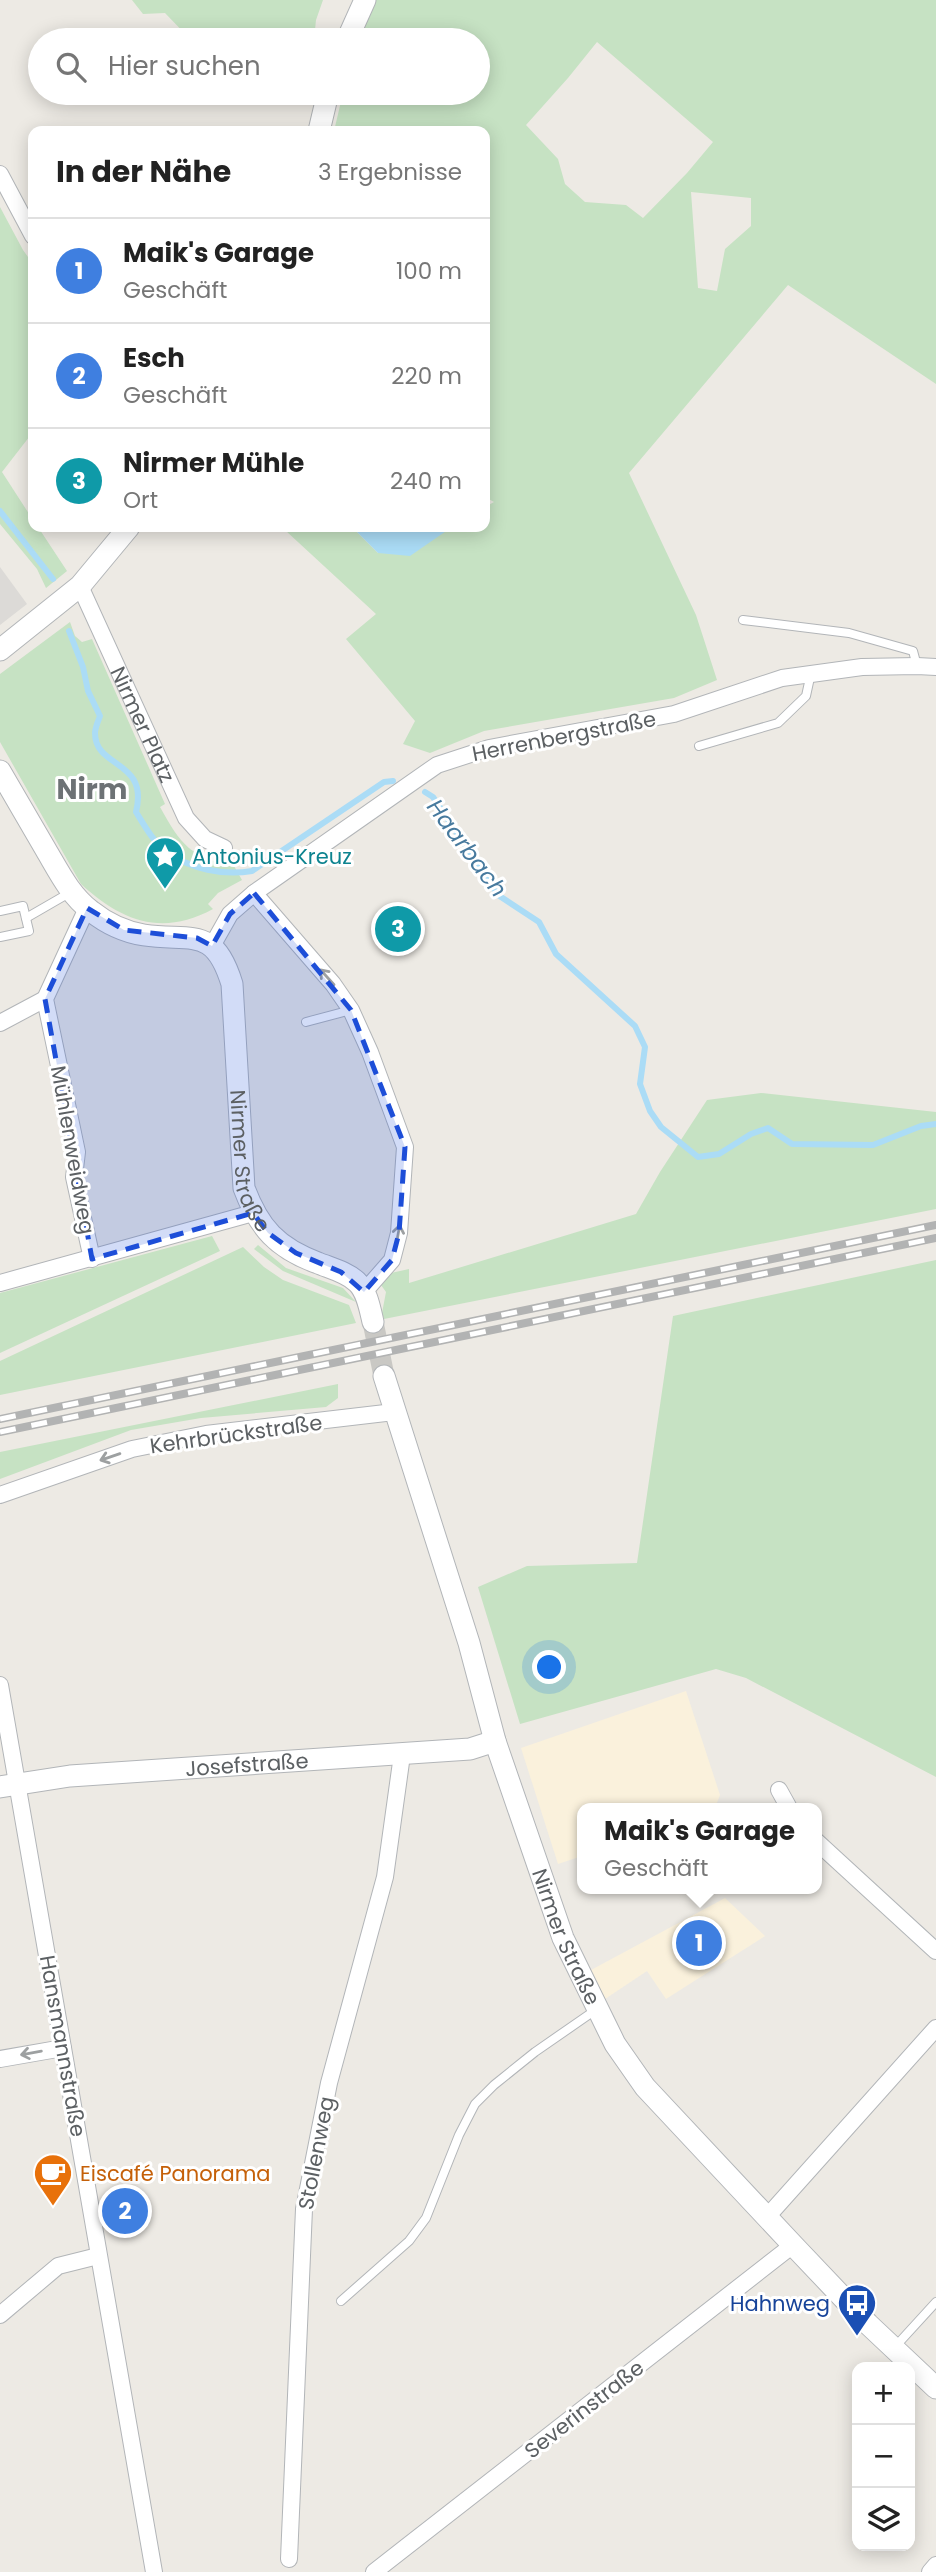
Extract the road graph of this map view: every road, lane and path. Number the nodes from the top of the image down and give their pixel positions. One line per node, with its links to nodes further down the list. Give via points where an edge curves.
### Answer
1 (365, 0): 2 (street)
2 (352, 28)
3 (325, 105): 4 (street)
4 (320, 126)
5 (0, 174): 6 (street)
6 (28, 227)
7 (125, 532): 8 (street)
8 (80, 586): 10 (street); 16 (street, Nirmer Platz, via 186,818 205,839)
9 (743, 620): 11 (lane, via 849,633 913,651)
10 (0, 650)
11 (917, 666): 12 (street, Herrenbergstraße); 13 (street, Herrenbergstraße)
12 (936, 667)
13 (811, 673): 14 (lane, via 806,696 778,723); 18 (street, Herrenbergstraße, via 782,678 674,714 489,748 437,765)
14 (699, 746)
15 (0, 771): 17 (street)
16 (224, 848)
17 (71, 892): 19 (street); 21 (lane)
18 (254, 893): 23 (street, Herrenbergstraße, via 230,914); 25 (street, one-way to 18)
19 (87, 908): 23 (street, via 124,930 197,939); 24 (street)
20 (0, 911): 21 (lane, via 23,906)
21 (26, 918): 22 (lane, via 29,930)
22 (0, 937)
23 (212, 946): 28 (street, Nirmer Straße, via 225,960 232,984 244,1188)
24 (45, 999): 27 (street); 29 (street, Mühlenweidweg, via 77,1152 74,1177)
25 (351, 1010): 26 (lane); 31 (street, one-way to 25, via 392,1260 399,1233 405,1147)
26 (306, 1022)
27 (0, 1023)
28 (253, 1213): 29 (street); 31 (street, Nirmer Straße, via 281,1243 341,1272)
29 (92, 1259): 30 (street)
30 (0, 1283)
31 (364, 1292): 32 (street)
32 (373, 1322)
33 (384, 1376): 34 (street, Nirmer Straße)
34 (394, 1412): 35 (street, Kehrbrückstraße, one-way to 35, via 206,1434 132,1449); 37 (street, Nirmer Straße, via 469,1643)
35 (0, 1495)
36 (0, 1685): 39 (street, Hansmannstraße)
37 (495, 1741): 38 (street, Josefstraße, via 470,1749); 44 (street, Nirmer Straße, via 563,1938)
38 (402, 1755): 39 (street, Josefstraße, via 70,1776); 56 (street, Stollenweg, via 385,1877 329,2083 304,2208)
39 (9, 1785): 46 (street, Hansmannstraße)
40 (779, 1790): 41 (street)
41 (786, 1803)
42 (822, 1847): 43 (street)
43 (936, 1951)
44 (597, 2009): 48 (street, Nirmer Straße, via 645,2087); 51 (lane, via 535,2052 475,2104 426,2218 409,2241)
45 (936, 2028): 48 (street)
46 (63, 2048): 47 (street, one-way to 47); 50 (street, Hansmannstraße)
47 (0, 2059)
48 (767, 2217): 49 (street, Nirmer Straße)
49 (793, 2245): 54 (street, Nirmer Straße); 59 (street, Severinstraße)
50 (98, 2256): 53 (street, via 58,2266); 58 (street, Hansmannstraße)
51 (341, 2301)
52 (936, 2302): 54 (lane)
53 (0, 2315)
54 (894, 2348): 55 (street, Nirmer Straße)
55 (936, 2388)
56 (289, 2559)
57 (936, 2565): 60 (street)
58 (154, 2572)
59 (374, 2572)
60 (930, 2572)

